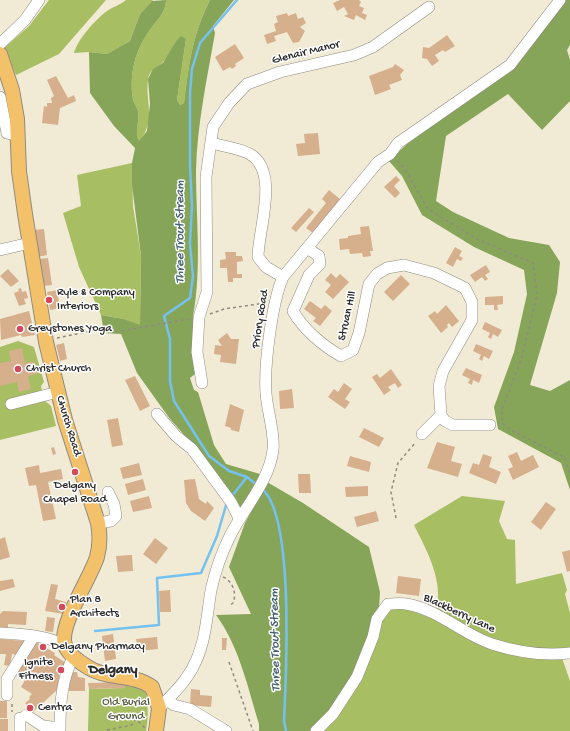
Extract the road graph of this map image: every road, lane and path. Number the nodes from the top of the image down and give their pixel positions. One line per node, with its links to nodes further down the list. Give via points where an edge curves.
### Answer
1 (40, 0): 4 (street, via 25,20)
2 (560, 0): 10 (street, Priory Road, via 510,66 398,143)
3 (429, 7): 9 (street, Glenair Manor, via 372,47 354,55 280,72 247,84 229,103 213,127)
4 (0, 44)
5 (0, 54): 6 (main road, Church Road)
6 (4, 76): 8 (main road, Church Road, via 12,90)
7 (0, 97): 8 (street, via 7,133)
8 (17, 135): 11 (main road, Church Road, via 19,171)
9 (211, 144): 14 (street, via 251,154 262,168 266,187 258,258 266,267); 16 (street, Glenair Manor, via 206,177 207,292)
10 (390, 154): 12 (street, Priory Road, via 364,177); 25 (path, via 404,168 428,210 479,240 533,263 538,294 521,360 502,410 502,423 565,458)
11 (30, 243): 13 (street); 19 (main road, Church Road, via 46,342)
12 (307, 248): 14 (street, Priory Road); 22 (street, Struan Hill, via 319,256 320,264 309,275 293,311 299,322 341,356 353,350 369,284 377,274 387,268 404,265 434,273 465,288 472,302 472,320 443,371 439,386)
13 (0, 250)
14 (283, 277): 15 (street, Priory Road)
15 (276, 302): 16 (path, via 224,309); 27 (street, Priory Road, via 268,351 266,392 273,448 271,464)
16 (199, 317): 17 (path, via 115,332 101,329); 18 (street, Glenair Manor, via 197,352)
17 (56, 338)
18 (202, 383)
19 (58, 392): 20 (street); 29 (main road, Church Road)
20 (11, 404)
21 (157, 414): 27 (street, via 176,436 192,449 229,499)
22 (440, 415): 23 (street, via 453,425); 24 (street)
23 (490, 425)
24 (422, 434): 28 (path, via 398,463 391,492)
25 (570, 476)
26 (108, 492): 29 (street, via 116,516 111,521)
27 (239, 518): 30 (street, Priory Road, via 229,537)
28 (396, 518)
29 (98, 524): 34 (main road, Church Road, via 98,555 67,622)
30 (216, 574): 31 (path, via 226,578 233,586 235,599); 39 (street, Priory Road, via 205,634 196,660 187,679)
31 (229, 606)
32 (0, 633): 33 (street)
33 (34, 636): 34 (street); 38 (street, via 8,679)
34 (65, 645): 36 (main road)
35 (570, 653): 45 (street, Blackberry Lane, via 556,655 524,652 491,644 430,612 406,604 388,604 377,620 357,677 333,714)
36 (73, 657): 39 (main road, via 102,675 147,683); 42 (street, via 65,675 60,701 60,728 43,726 23,716)
37 (229, 662): 44 (path)
38 (7, 695)
39 (163, 704): 40 (main road); 43 (street, via 190,709)
40 (150, 729): 41 (path, via 136,719 132,725)
41 (108, 730)
42 (20, 731)
43 (226, 731)
44 (252, 731)
45 (316, 731)

